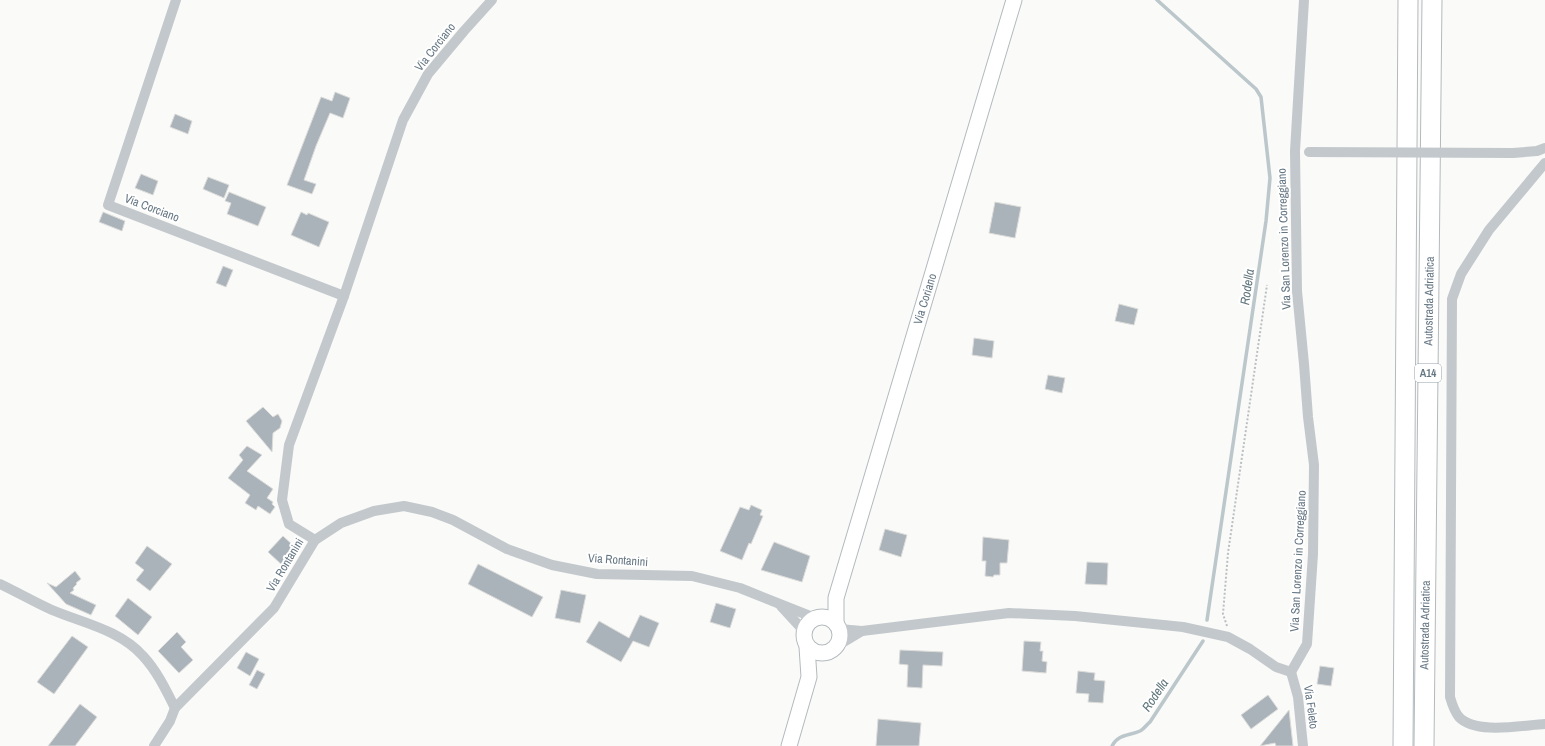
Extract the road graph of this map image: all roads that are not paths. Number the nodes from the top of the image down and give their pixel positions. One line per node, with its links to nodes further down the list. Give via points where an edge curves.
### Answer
1 (176, 0): 10 (street, Via Corciano, via 108,206)
2 (492, 0): 10 (street, Via Corciano, via 428,74 403,120)
3 (1014, 0): 13 (main road, Via Coriano)
4 (1304, 0): 8 (street, Via San Lorenzo in Correggiano)
5 (1408, 0): 28 (highway, Autostrada Adriatica / A14)
6 (1432, 0): 29 (highway, Autostrada Adriatica / A14)
7 (1545, 148): 8 (street, bridge, via 1513,153)
8 (1295, 150): 21 (street, Via San Lorenzo in Correggiano, via 1297,291 1314,465 1313,554 1307,644)
9 (1545, 163): 24 (street, via 1489,230 1461,274 1452,299 1450,697 1460,718 1478,726 1489,728)
10 (344, 296): 11 (street, Via Corciano, via 289,445 282,500 289,524)
11 (315, 540): 14 (street, Via Rontanini, via 341,523 374,511 404,506 453,520 507,548 552,565 597,574 692,576 740,588); 23 (street, Via Rontanini, via 274,608)
12 (0, 584): 23 (street, via 128,642 157,673)
13 (836, 598): 15 (main road, Via Coriano); 16 (main road, Via Coriano)
14 (779, 603): 15 (street, Via Rontanini); 17 (street, Via Rontanini)
15 (818, 618): 16 (main road, via 832,620); 17 (main road, via 810,621)
16 (838, 626): 18 (street); 20 (main road, via 840,640)
17 (804, 631): 19 (main road, via 803,637)
18 (862, 631): 20 (street); 21 (street, via 1009,613 1075,616 1183,627 1230,639 1276,667)
19 (807, 647): 20 (main road, via 817,654); 22 (main road)
20 (833, 649): 22 (main road)
21 (1291, 672): 27 (street, Via Feleto, via 1298,697)
22 (809, 678): 26 (main road)
23 (175, 708): 25 (street)
24 (1545, 724)
25 (154, 746)
26 (789, 746)
27 (1303, 746)
28 (1403, 746)
29 (1424, 746)

